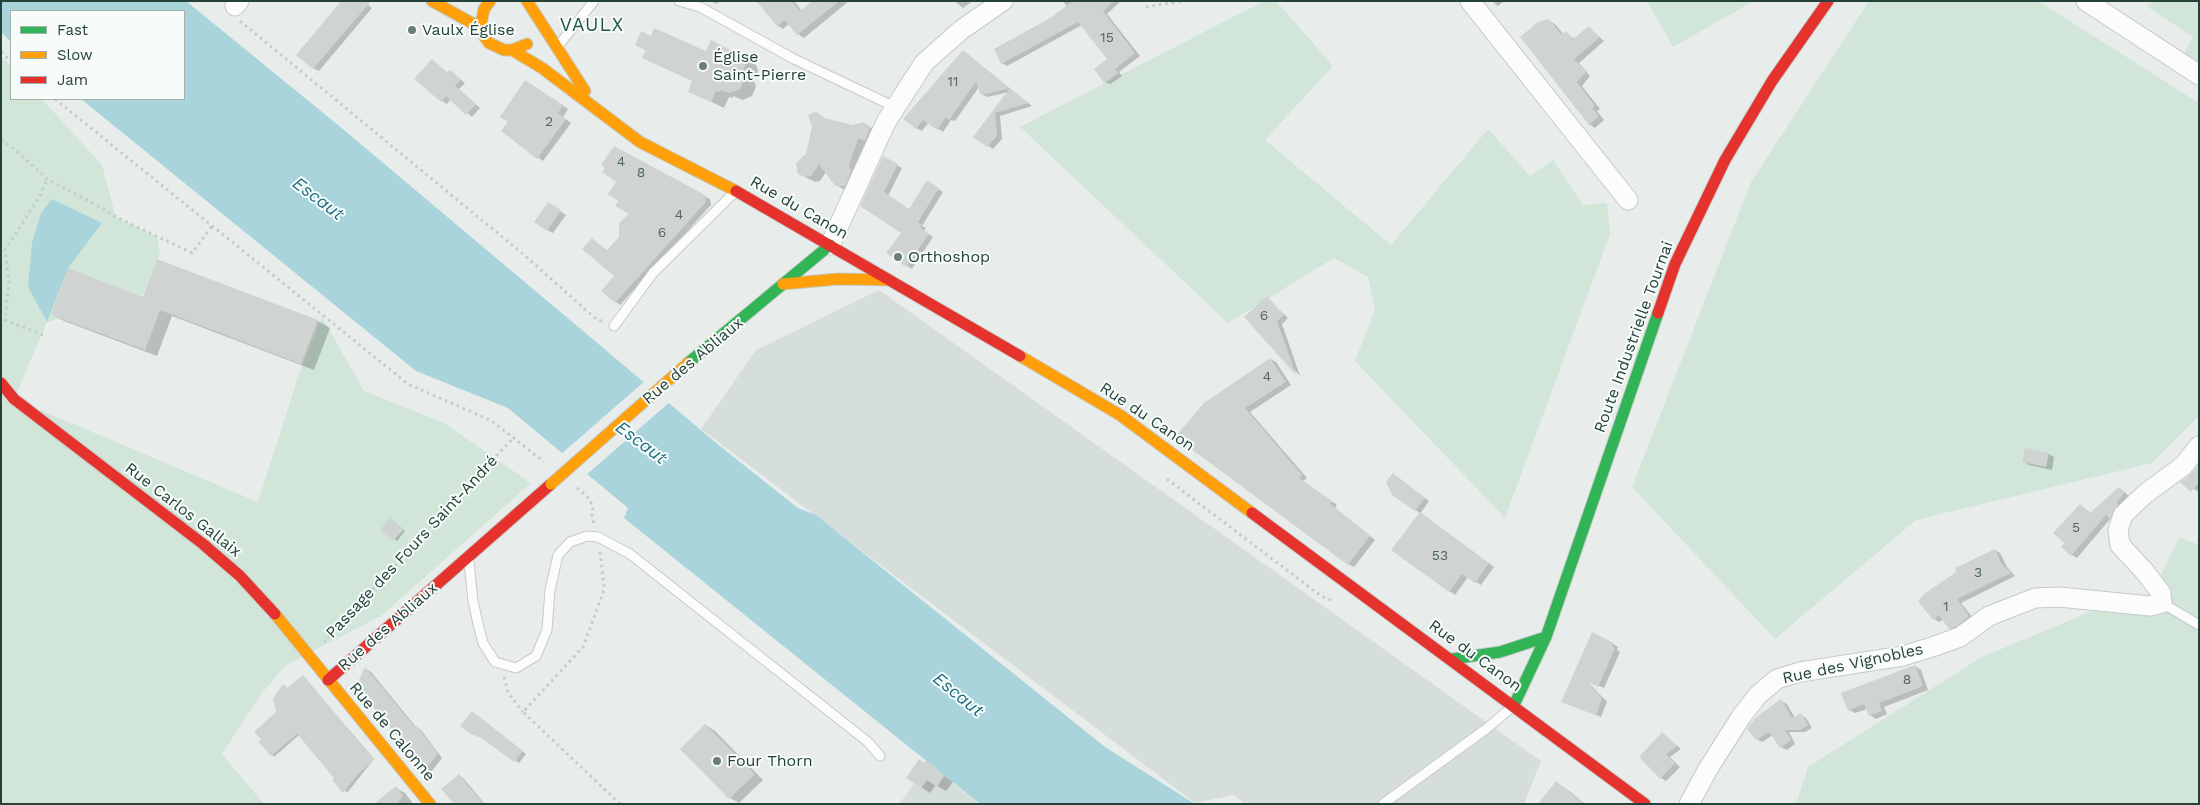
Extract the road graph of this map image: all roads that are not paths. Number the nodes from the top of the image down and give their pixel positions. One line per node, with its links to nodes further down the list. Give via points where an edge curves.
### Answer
1 (432, 1): 11 (main road)
2 (527, 1): 10 (main road)
3 (594, 1): 12 (lane)
4 (679, 1): 15 (lane, via 700,8 794,59)
5 (1003, 1): 15 (street, Rue des Abliaux, via 924,63)
6 (1470, 1): 18 (street)
7 (1828, 1): 28 (main road, Route Industrielle Tournai, via 1772,81 1725,160 1675,264)
8 (2086, 1): 14 (street)
9 (485, 3): 11 (main road)
10 (536, 14): 12 (main road); 13 (main road, via 537,26 532,37 524,46)
11 (481, 28): 13 (main road, via 489,43)
12 (556, 49): 16 (main road)
13 (512, 50): 16 (main road)
14 (2199, 75)
15 (895, 107): 19 (street, Rue des Abliaux)
16 (597, 108): 17 (main road, Rue du Canon, via 640,142)
17 (736, 191): 19 (main road, Rue du Canon); 22 (lane, via 652,273)
18 (1628, 200)
19 (830, 245): 20 (main road, Rue du Canon); 21 (main road, Rue des Abliaux)
20 (892, 280): 21 (main road, via 838,279); 29 (main road, Rue du Canon, via 1120,414)
21 (783, 284): 25 (main road, Rue des Abliaux, bridge)
22 (614, 326)
23 (1, 383): 30 (main road, Rue Carlos Gallaix, via 14,399 240,576)
24 (2199, 446): 26 (street, via 2183,466 2123,515 2118,530 2120,545 2161,593)
25 (468, 556): 30 (main road, Rue des Abliaux); 32 (lane, via 473,601 483,643 495,662 516,668 536,656 546,630 558,555 570,542 587,536 598,537 630,554 868,742)
26 (2162, 603): 27 (lane); 36 (street, Rue des Vignobles, via 2150,606 2059,597 2035,598 1989,616 1960,638 1932,647 1903,656 1800,672 1777,679 1757,696 1741,717)
27 (2199, 625)
28 (1546, 637): 29 (main road, via 1500,652); 31 (main road, Route Industrielle Tournai)
29 (1452, 659): 31 (main road, Rue du Canon)
30 (328, 680): 33 (main road, Rue de Calonne)
31 (1514, 705): 34 (lane); 35 (main road, Rue du Canon)
32 (880, 756)
33 (430, 804)
34 (1383, 804)
35 (1645, 804)
36 (1689, 804)

